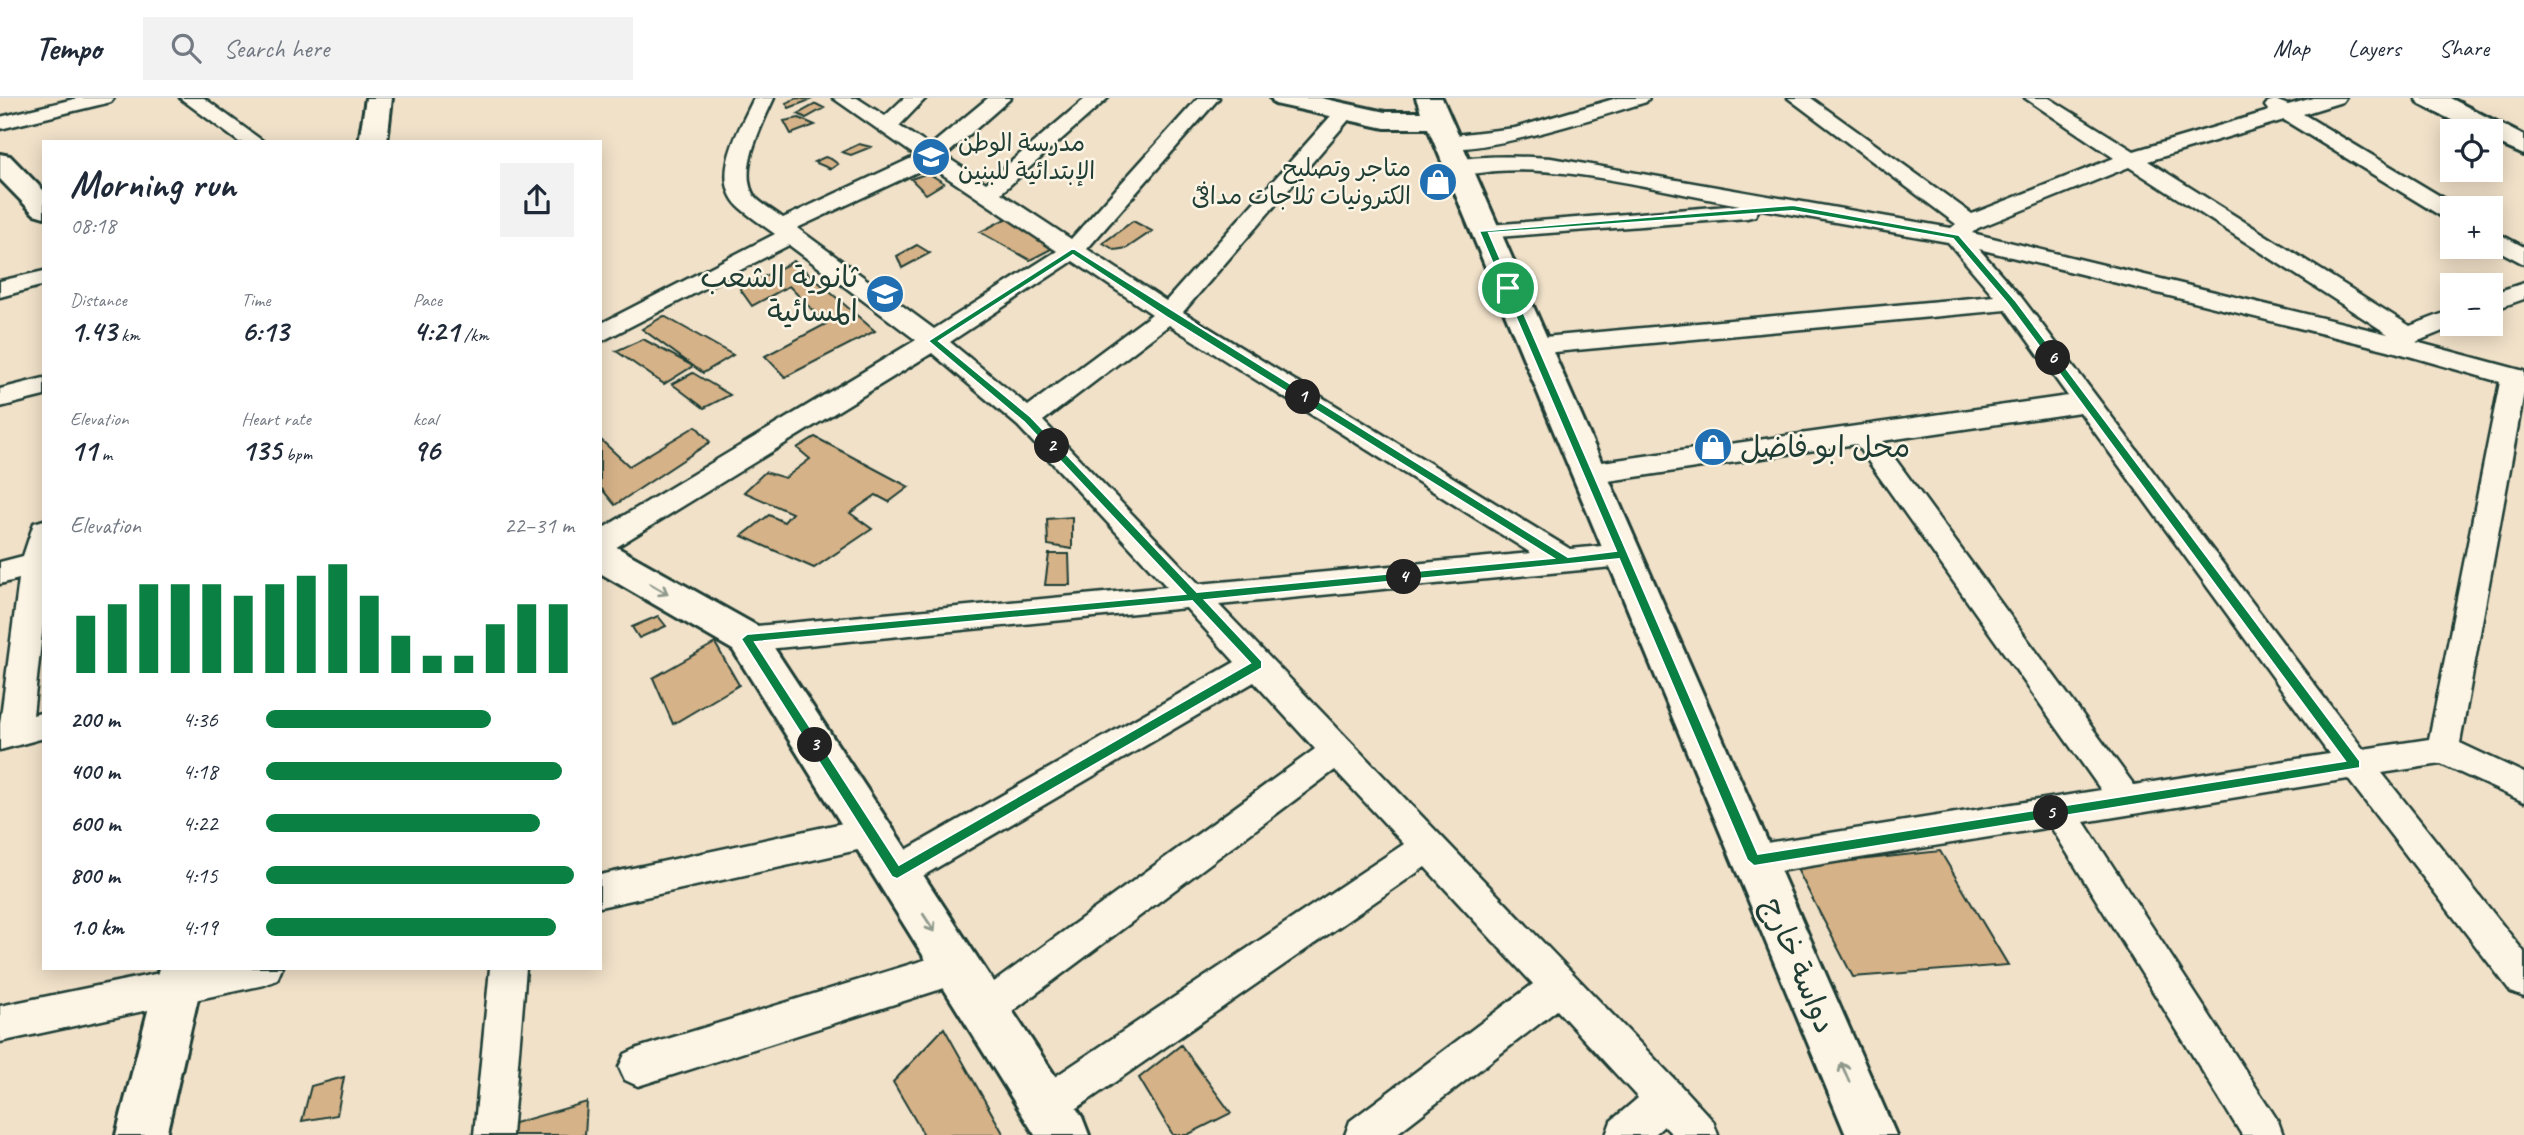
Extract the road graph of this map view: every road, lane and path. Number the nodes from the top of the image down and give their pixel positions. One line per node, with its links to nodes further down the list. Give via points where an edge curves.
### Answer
1 (104, 98): 19 (street)
2 (190, 98): 22 (street)
3 (379, 98): 23 (street)
4 (764, 98): 33 (street, via 742,151 736,181 746,201)
5 (843, 98): 20 (street)
6 (916, 98): 20 (street)
7 (1001, 98): 25 (street)
8 (1098, 98): 28 (street)
9 (1209, 98): 36 (street)
10 (1284, 98): 17 (street)
11 (1639, 98): 21 (street, via 1517,134)
12 (1798, 98): 32 (street)
13 (2035, 98): 26 (street)
14 (2262, 98): 18 (street)
15 (2335, 98): 18 (street)
16 (2429, 98): 24 (street)
17 (1345, 112): 21 (street); 43 (street)
18 (2284, 112): 26 (street); 30 (street)
19 (0, 123)
20 (887, 126): 25 (street)
21 (1443, 133): 31 (street, via 1511,163 1551,165); 34 (street, دواسة خارج)
22 (250, 140)
23 (373, 140)
24 (2524, 147)
25 (931, 157): 28 (street); 33 (street)
26 (2131, 159): 32 (street); 46 (street)
27 (1, 163): 29 (street)
28 (987, 194): 36 (street)
29 (42, 206)
30 (2440, 206)
31 (1793, 208): 32 (street); 34 (street)
32 (1963, 230): 42 (street); 46 (street)
33 (785, 231): 45 (street); 47 (street)
34 (1484, 231): 48 (street, دواسة خارج)
35 (2503, 244): 37 (street)
36 (1073, 251): 43 (street); 47 (street)
37 (2524, 257)
38 (42, 278): 39 (street)
39 (0, 289)
40 (2524, 291): 41 (street)
41 (2503, 298)
42 (2012, 302): 48 (street); 52 (street)
43 (1168, 314): 53 (street); 60 (street)
44 (2440, 323): 46 (street)
45 (602, 333)
46 (2399, 339): 49 (street)
47 (933, 341): 53 (street); 57 (street)
48 (1533, 346): 55 (street, دواسة خارج)
49 (2521, 381): 68 (street)
50 (42, 388): 51 (street)
51 (0, 398)
52 (2086, 402): 54 (street); 69 (street)
53 (1027, 420): 63 (street)
54 (1864, 436): 55 (street); 71 (street)
55 (1588, 474): 58 (street, دواسة خارج)
56 (42, 543): 61 (street)
57 (602, 543)
58 (1623, 555): 60 (street); 75 (street, دواسة خارج)
59 (602, 556): 64 (street, one-way to 64)
60 (1566, 561): 63 (street)
61 (39, 563): 62 (street); 66 (street)
62 (0, 573)
63 (1195, 597): 64 (street); 65 (street)
64 (747, 639): 73 (street)
65 (1258, 664): 67 (street); 76 (street)
66 (20, 731)
67 (1338, 750): 74 (street); 84 (street)
68 (2443, 750): 69 (street); 70 (street)
69 (2355, 764): 71 (street); 82 (street)
70 (2524, 788)
71 (2127, 801): 72 (street)
72 (2059, 811): 75 (street); 95 (street)
73 (871, 832): 76 (street); 77 (street)
74 (1428, 846): 83 (street); 88 (street)
75 (1754, 860): 94 (street, دواسة خارج, one-way to 75)
76 (897, 873): 78 (street, one-way to 78)
77 (602, 891)
78 (957, 967): 84 (street); 86 (street)
79 (247, 970): 81 (street)
80 (508, 970): 90 (street)
81 (180, 978): 85 (street); 89 (street)
82 (2524, 980)
83 (1559, 986): 87 (street); 91 (street)
84 (985, 1010): 88 (street)
85 (0, 1024)
86 (638, 1068)
87 (1666, 1099): 92 (street); 93 (street)
88 (1055, 1121)
89 (141, 1135)
90 (493, 1135)
91 (1364, 1135)
92 (1625, 1135)
93 (1699, 1135)
94 (1871, 1135)
95 (2264, 1135)

